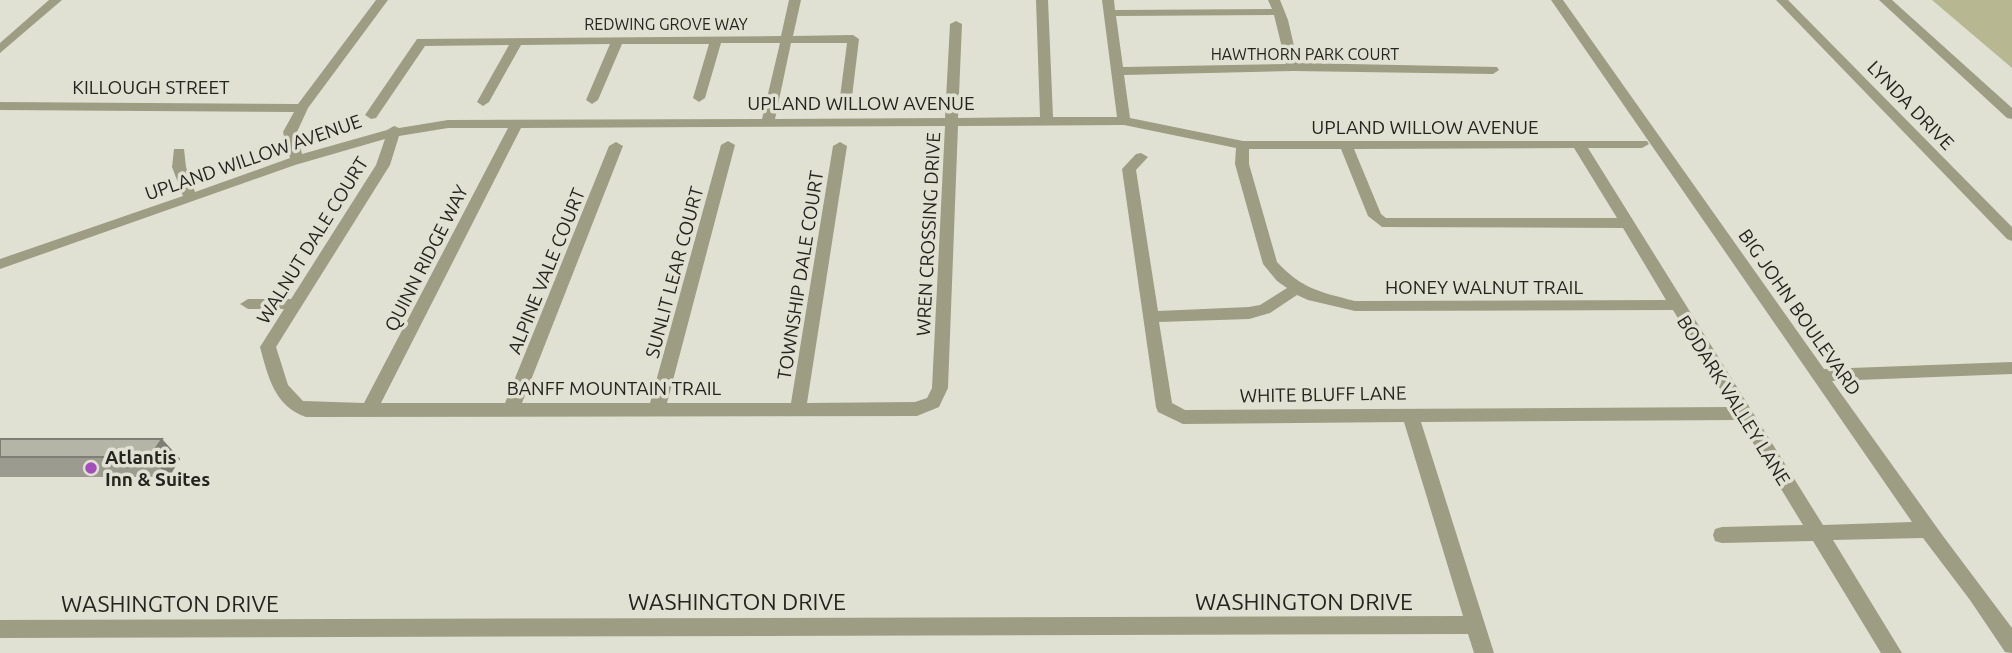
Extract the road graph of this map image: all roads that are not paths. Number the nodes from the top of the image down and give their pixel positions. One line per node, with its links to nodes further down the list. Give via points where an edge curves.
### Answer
1 (56, 0): 16 (street)
2 (382, 0): 25 (street)
3 (795, 0): 12 (street)
4 (1042, 0): 32 (street)
5 (1274, 0): 10 (street)
6 (1557, 0): 56 (street, BIG JOHN BOULEVARD)
7 (1782, 0): 47 (street, LYNDA DRIVE)
8 (1885, 0): 27 (street)
9 (1109, 6): 10 (street); 19 (street)
10 (1279, 12): 17 (street)
11 (956, 24): 31 (street, WREN CROSSING DRIVE)
12 (786, 39): 14 (street, REDWING GROVE WAY); 20 (street, REDWING GROVE WAY, via 853,39); 29 (street)
13 (618, 40): 14 (street, REDWING GROVE WAY); 15 (street, REDWING GROVE WAY); 22 (street)
14 (716, 40): 21 (street)
15 (517, 41): 23 (street); 26 (street, REDWING GROVE WAY, via 421,42)
16 (0, 49)
17 (1293, 68): 18 (street, HAWTHORN PARK COURT); 19 (street, HAWTHORN PARK COURT)
18 (1493, 70)
19 (1118, 71): 28 (street)
20 (846, 97)
21 (699, 99)
22 (592, 100)
23 (484, 102)
24 (0, 106): 25 (street, KILLOUGH STREET)
25 (302, 108): 43 (street, via 290,132)
26 (371, 114)
27 (2012, 115)
28 (1124, 121): 32 (street, UPLAND WILLOW AVENUE); 36 (street, UPLAND WILLOW AVENUE)
29 (768, 122): 30 (street, UPLAND WILLOW AVENUE); 31 (street, UPLAND WILLOW AVENUE)
30 (517, 123): 33 (street, UPLAND WILLOW AVENUE); 61 (street, QUINN RIDGE WAY)
31 (953, 123): 32 (street, UPLAND WILLOW AVENUE); 57 (street, WREN CROSSING DRIVE, via 940,388)
32 (1047, 123)
33 (394, 130): 43 (street, UPLAND WILLOW AVENUE); 52 (street, WALNUT DALE COURT, via 383,164)
34 (1642, 144): 37 (street, UPLAND WILLOW AVENUE)
35 (728, 145): 59 (street, SUNLIT LEAR COURT)
36 (1243, 145): 40 (street, UPLAND WILLOW AVENUE); 50 (street, HONEY WALNUT TRAIL, via 1242,164 1270,264)
37 (1578, 145): 40 (street, UPLAND WILLOW AVENUE); 45 (street, BODARK VALLEY LANE)
38 (616, 146): 62 (street, ALPINE VALE COURT)
39 (839, 146): 60 (street, TOWNSHIP DALE COURT)
40 (1347, 147): 45 (street, via 1375,216 1382,222)
41 (179, 152): 44 (street, via 178,167)
42 (1141, 158): 54 (street, WHITE BLUFF LANE, via 1129,169)
43 (297, 159): 44 (street, UPLAND WILLOW AVENUE)
44 (191, 198): 46 (street, UPLAND WILLOW AVENUE)
45 (1625, 223): 53 (street, BODARK VALLEY LANE)
46 (95, 233): 48 (street, UPLAND WILLOW AVENUE); 49 (street, UPLAND WILLOW AVENUE)
47 (2012, 236)
48 (0, 264)
49 (0, 273)
50 (1297, 288): 53 (street, HONEY WALNUT TRAIL, via 1331,303 1354,306); 54 (street, via 1265,309 1249,313)
51 (248, 304): 52 (street)
52 (293, 304): 58 (street, WALNUT DALE COURT, via 268,347 285,398)
53 (1675, 304): 63 (street, BODARK VALLEY LANE)
54 (1151, 317): 64 (street, WHITE BLUFF LANE, via 1164,407 1183,417)
55 (2012, 368): 56 (street)
56 (1818, 375): 65 (street, BIG JOHN BOULEVARD)
57 (933, 402): 60 (street, BANFF MOUNTAIN TRAIL, via 917,410)
58 (294, 407): 61 (street, BANFF MOUNTAIN TRAIL)
59 (657, 409): 60 (street, BANFF MOUNTAIN TRAIL); 62 (street, BANFF MOUNTAIN TRAIL)
60 (798, 409)
61 (369, 410): 62 (street, BANFF MOUNTAIN TRAIL)
62 (511, 410)
63 (1743, 413): 64 (street, WHITE BLUFF LANE); 66 (street, BODARK VALLEY LANE)
64 (1410, 414): 68 (street)
65 (1927, 530): 66 (street); 70 (street, BIG JOHN BOULEVARD)
66 (1816, 531): 67 (street); 72 (street, BODARK VALLEY LANE)
67 (1722, 535)
68 (1475, 625): 69 (street, WASHINGTON DRIVE); 71 (street)
69 (0, 629)
70 (2012, 645)
71 (1484, 653)
72 (1892, 653)

